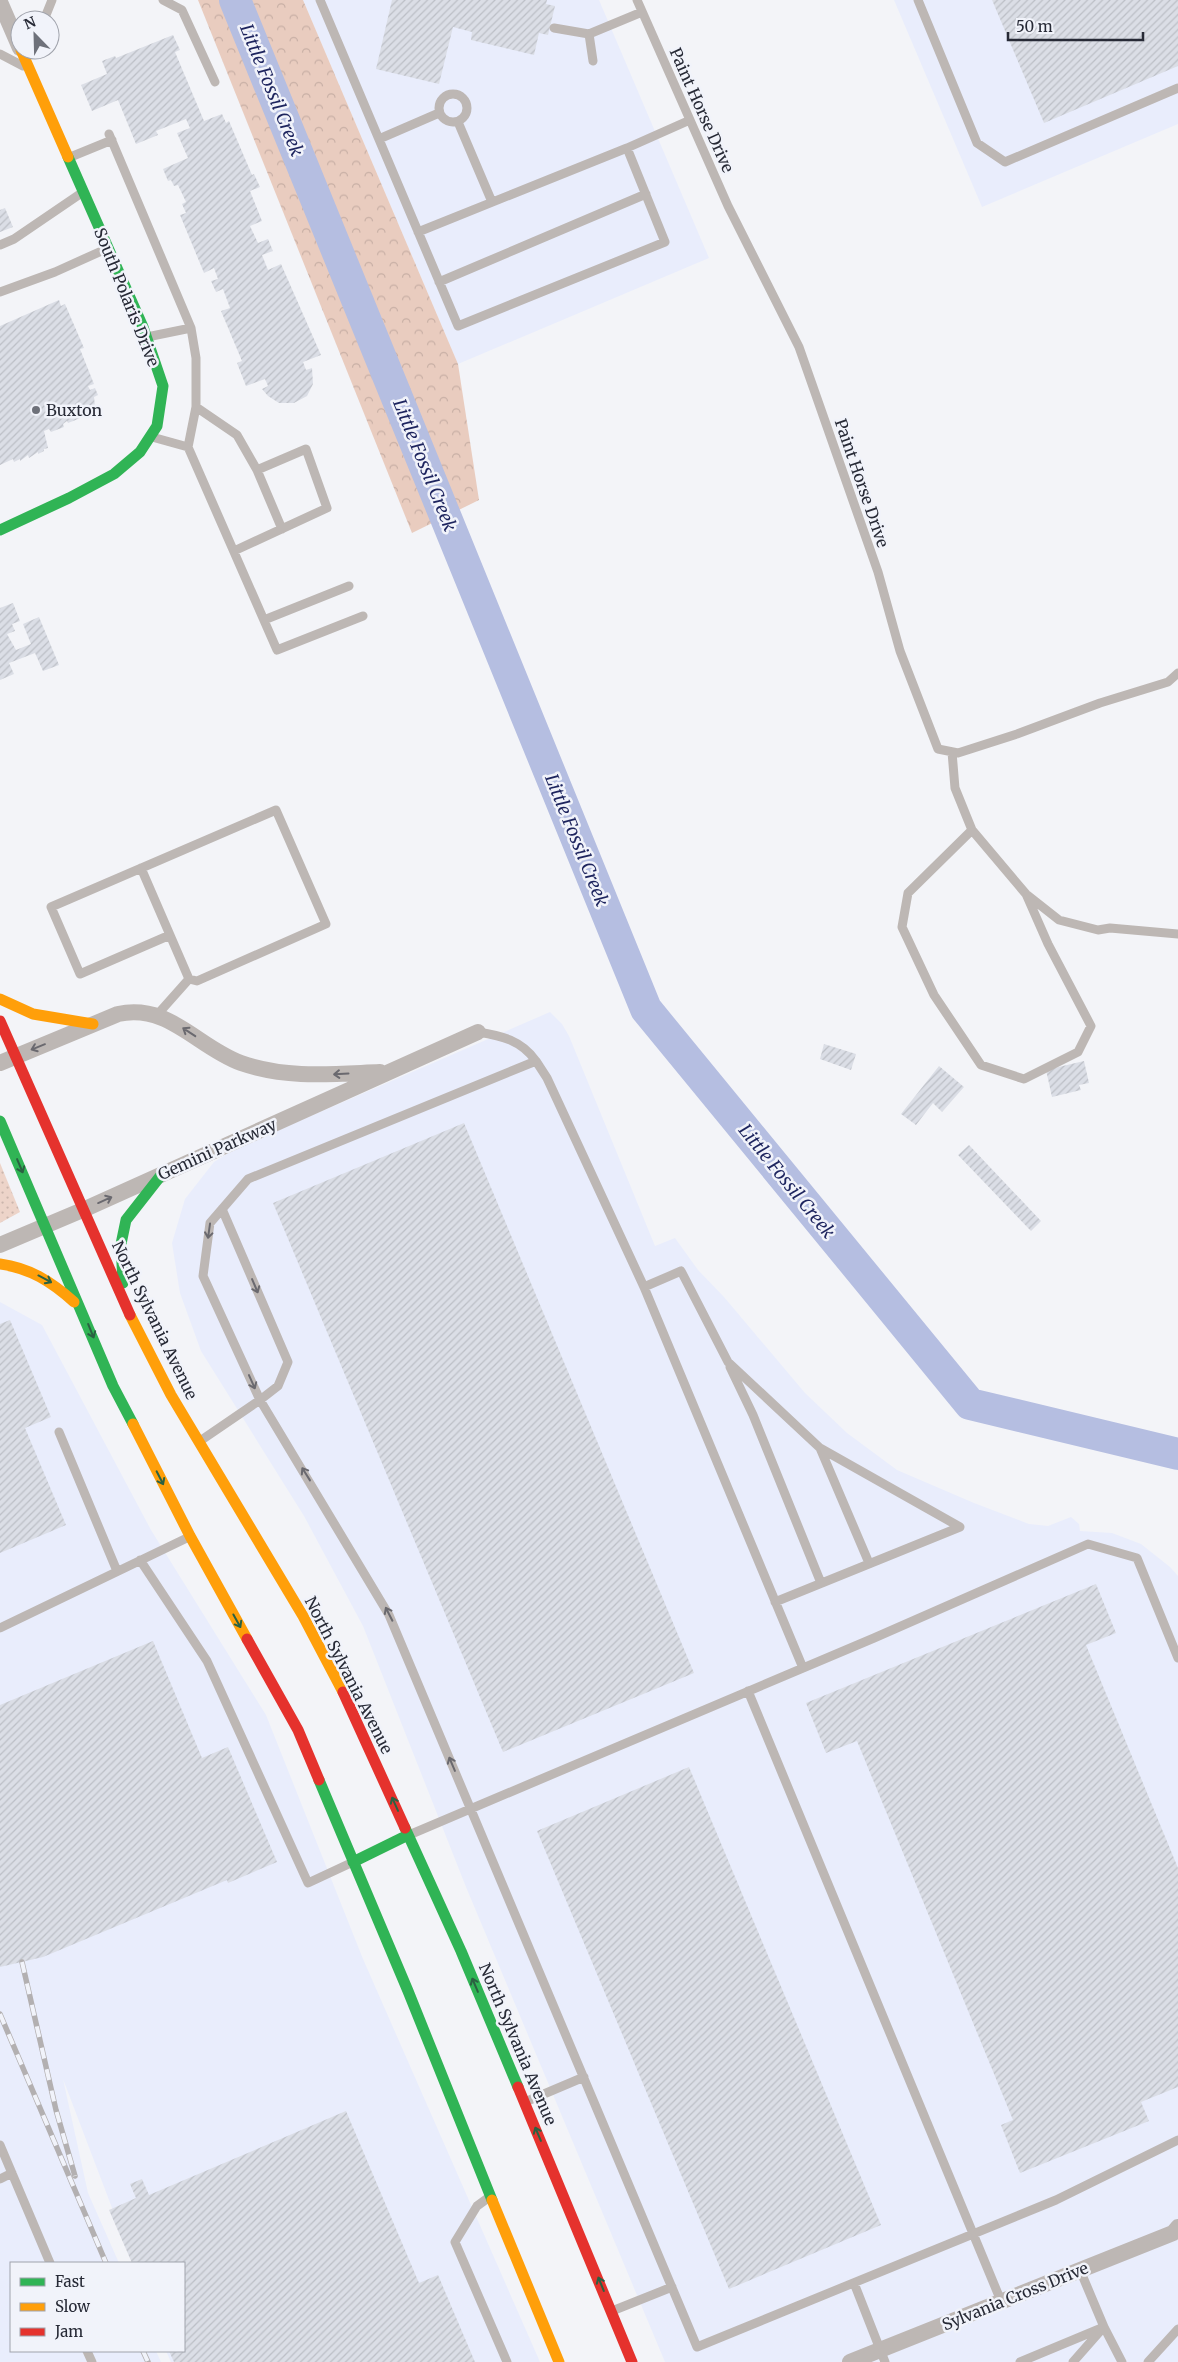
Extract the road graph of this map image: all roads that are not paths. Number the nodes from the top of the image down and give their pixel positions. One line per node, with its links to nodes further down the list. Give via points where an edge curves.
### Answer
1 (163, 0): 15 (lane, via 182,10)
2 (320, 0): 20 (lane)
3 (637, 0): 6 (lane, Paint Horse Drive)
4 (918, 0): 16 (lane, via 977,143 1005,162)
5 (0, 2): 7 (street, South Polaris Drive)
6 (642, 12): 9 (lane); 18 (lane, Paint Horse Drive)
7 (10, 24)
8 (554, 28): 9 (lane)
9 (589, 34): 13 (lane)
10 (0, 54): 14 (lane)
11 (26, 60): 14 (main road, South Polaris Drive)
12 (32, 60): 14 (lane)
13 (593, 61)
14 (30, 69): 22 (main road, South Polaris Drive)
15 (215, 82)
16 (1178, 88)
17 (439, 113): 19 (lane, via 448,122); 19 (lane, via 442,99 450,94 460,95 466,102 467,111); 20 (lane)
18 (690, 120): 21 (lane); 44 (lane, Paint Horse Drive, via 728,206 799,347 878,572 900,651 938,749)
19 (458, 122): 25 (lane)
20 (379, 139): 26 (lane)
21 (627, 148): 24 (lane); 25 (lane)
22 (68, 158): 23 (main road, South Polaris Drive); 31 (lane, via 110,137)
23 (83, 191): 27 (lane, via 14,239); 28 (main road, South Polaris Drive)
24 (646, 194): 29 (lane); 29 (lane, via 665,242 458,326)
25 (492, 202): 26 (lane)
26 (418, 232): 29 (lane)
27 (0, 245)
28 (108, 248): 30 (lane); 32 (main road, South Polaris Drive)
29 (439, 282)
30 (0, 292)
31 (191, 328): 32 (lane); 33 (lane, via 196,358)
32 (147, 337): 34 (main road, South Polaris Drive, via 162,386 158,426)
33 (196, 407): 35 (lane); 36 (lane, via 237,435)
34 (150, 436): 35 (lane); 38 (main road, South Polaris Drive, via 140,452 114,474)
35 (188, 447): 39 (lane)
36 (257, 470): 37 (lane); 37 (lane, via 306,450 327,508)
37 (282, 529): 39 (lane)
38 (0, 530)
39 (234, 551): 42 (lane)
40 (349, 586): 42 (lane)
41 (363, 616): 42 (lane, via 277,650)
42 (264, 620)
43 (1178, 674): 44 (lane, via 1168,682 1000,740)
44 (952, 752): 45 (lane, via 955,788)
45 (972, 830): 47 (lane); 47 (lane, via 908,893 902,927 934,995 981,1064 1024,1079 1078,1052 1091,1026)
46 (141, 868): 49 (lane); 49 (lane, via 51,908 80,974); 50 (lane, via 276,810 326,924 197,981)
47 (1026, 894): 48 (lane, via 1059,920 1098,930 1110,928)
48 (1178, 934)
49 (170, 935): 50 (lane)
50 (189, 979): 52 (lane)
51 (0, 999): 54 (main road, via 42,1018)
52 (157, 1015): 54 (street, Gemini Parkway, via 133,1011); 59 (street, Gemini Parkway, one-way to 52, via 308,1076 271,1071 240,1062)
53 (0, 1021): 56 (main road, North Sylvania Avenue)
54 (93, 1024): 56 (street, Gemini Parkway, one-way to 56)
55 (478, 1032): 57 (lane, via 508,1037); 59 (street, Gemini Parkway)
56 (16, 1056): 58 (street, Gemini Parkway); 62 (main road, North Sylvania Avenue)
57 (536, 1061): 63 (lane, via 248,1179); 67 (lane)
58 (0, 1063)
59 (390, 1071): 61 (street, Gemini Parkway)
60 (0, 1121): 64 (main road, one-way to 64)
61 (162, 1174): 62 (street, Gemini Parkway, one-way to 61); 69 (main road, via 126,1220 121,1244)
62 (85, 1209): 64 (street, Gemini Parkway); 69 (main road, North Sylvania Avenue)
63 (222, 1209): 71 (lane, one-way to 71, via 210,1223 203,1276); 71 (lane, one-way to 71, via 288,1362 278,1386)
64 (44, 1226): 65 (street, Gemini Parkway); 68 (main road)
65 (0, 1245)
66 (0, 1264): 68 (main road, one-way to 68, via 25,1268 57,1285)
67 (644, 1287): 70 (lane, via 680,1271); 80 (lane)
68 (81, 1309): 75 (main road, one-way to 75, via 113,1386)
69 (128, 1310): 73 (main road, North Sylvania Avenue, via 171,1395)
70 (728, 1362): 74 (lane); 79 (lane)
71 (260, 1400): 73 (lane); 85 (lane, one-way to 71, via 390,1615)
72 (59, 1432): 78 (lane)
73 (200, 1441): 86 (main road, North Sylvania Avenue, one-way to 73, via 317,1642)
74 (820, 1448): 77 (lane); 77 (lane, via 960,1527)
75 (190, 1536): 76 (lane); 87 (main road, one-way to 87, via 298,1730)
76 (140, 1560): 78 (lane); 87 (lane, via 207,1661 308,1882)
77 (869, 1564): 79 (lane)
78 (117, 1571): 81 (lane)
79 (821, 1583): 80 (lane)
80 (775, 1602): 83 (lane)
81 (0, 1628)
82 (1178, 1658): 83 (lane, via 1137,1558 1088,1544)
83 (803, 1668): 84 (lane)
84 (748, 1691): 85 (lane); 96 (lane)
85 (471, 1808): 86 (lane); 88 (lane)
86 (408, 1835): 87 (main road); 89 (main road, North Sylvania Avenue, one-way to 86)
87 (353, 1862): 94 (main road)
88 (584, 2077): 89 (lane); 100 (lane)
89 (525, 2102): 102 (main road, North Sylvania Avenue, one-way to 89)
90 (1178, 2140): 96 (lane, via 1056,2200)
91 (0, 2144): 92 (lane)
92 (12, 2174): 93 (lane); 97 (lane)
93 (0, 2179)
94 (490, 2197): 106 (lane, via 477,2206 455,2242); 107 (main road)
95 (1178, 2227): 98 (street, Sylvania Cross Drive, via 1173,2232)
96 (974, 2234): 99 (lane); 101 (lane)
97 (50, 2262)
98 (1080, 2270): 101 (street, Sylvania Cross Drive); 103 (lane)
99 (854, 2282): 100 (lane, via 698,2347); 105 (lane)
100 (672, 2287): 102 (lane)
101 (1001, 2301): 105 (street, Sylvania Cross Drive)
102 (612, 2311): 108 (main road, North Sylvania Avenue)
103 (1104, 2327): 110 (lane); 111 (lane); 112 (lane)
104 (1178, 2329): 113 (lane)
105 (883, 2356): 109 (street, Sylvania Cross Drive)
106 (508, 2362)
107 (559, 2362)
108 (632, 2362)
109 (850, 2362)
110 (1020, 2362)
111 (1073, 2362)
112 (1122, 2362)
113 (1148, 2362)

